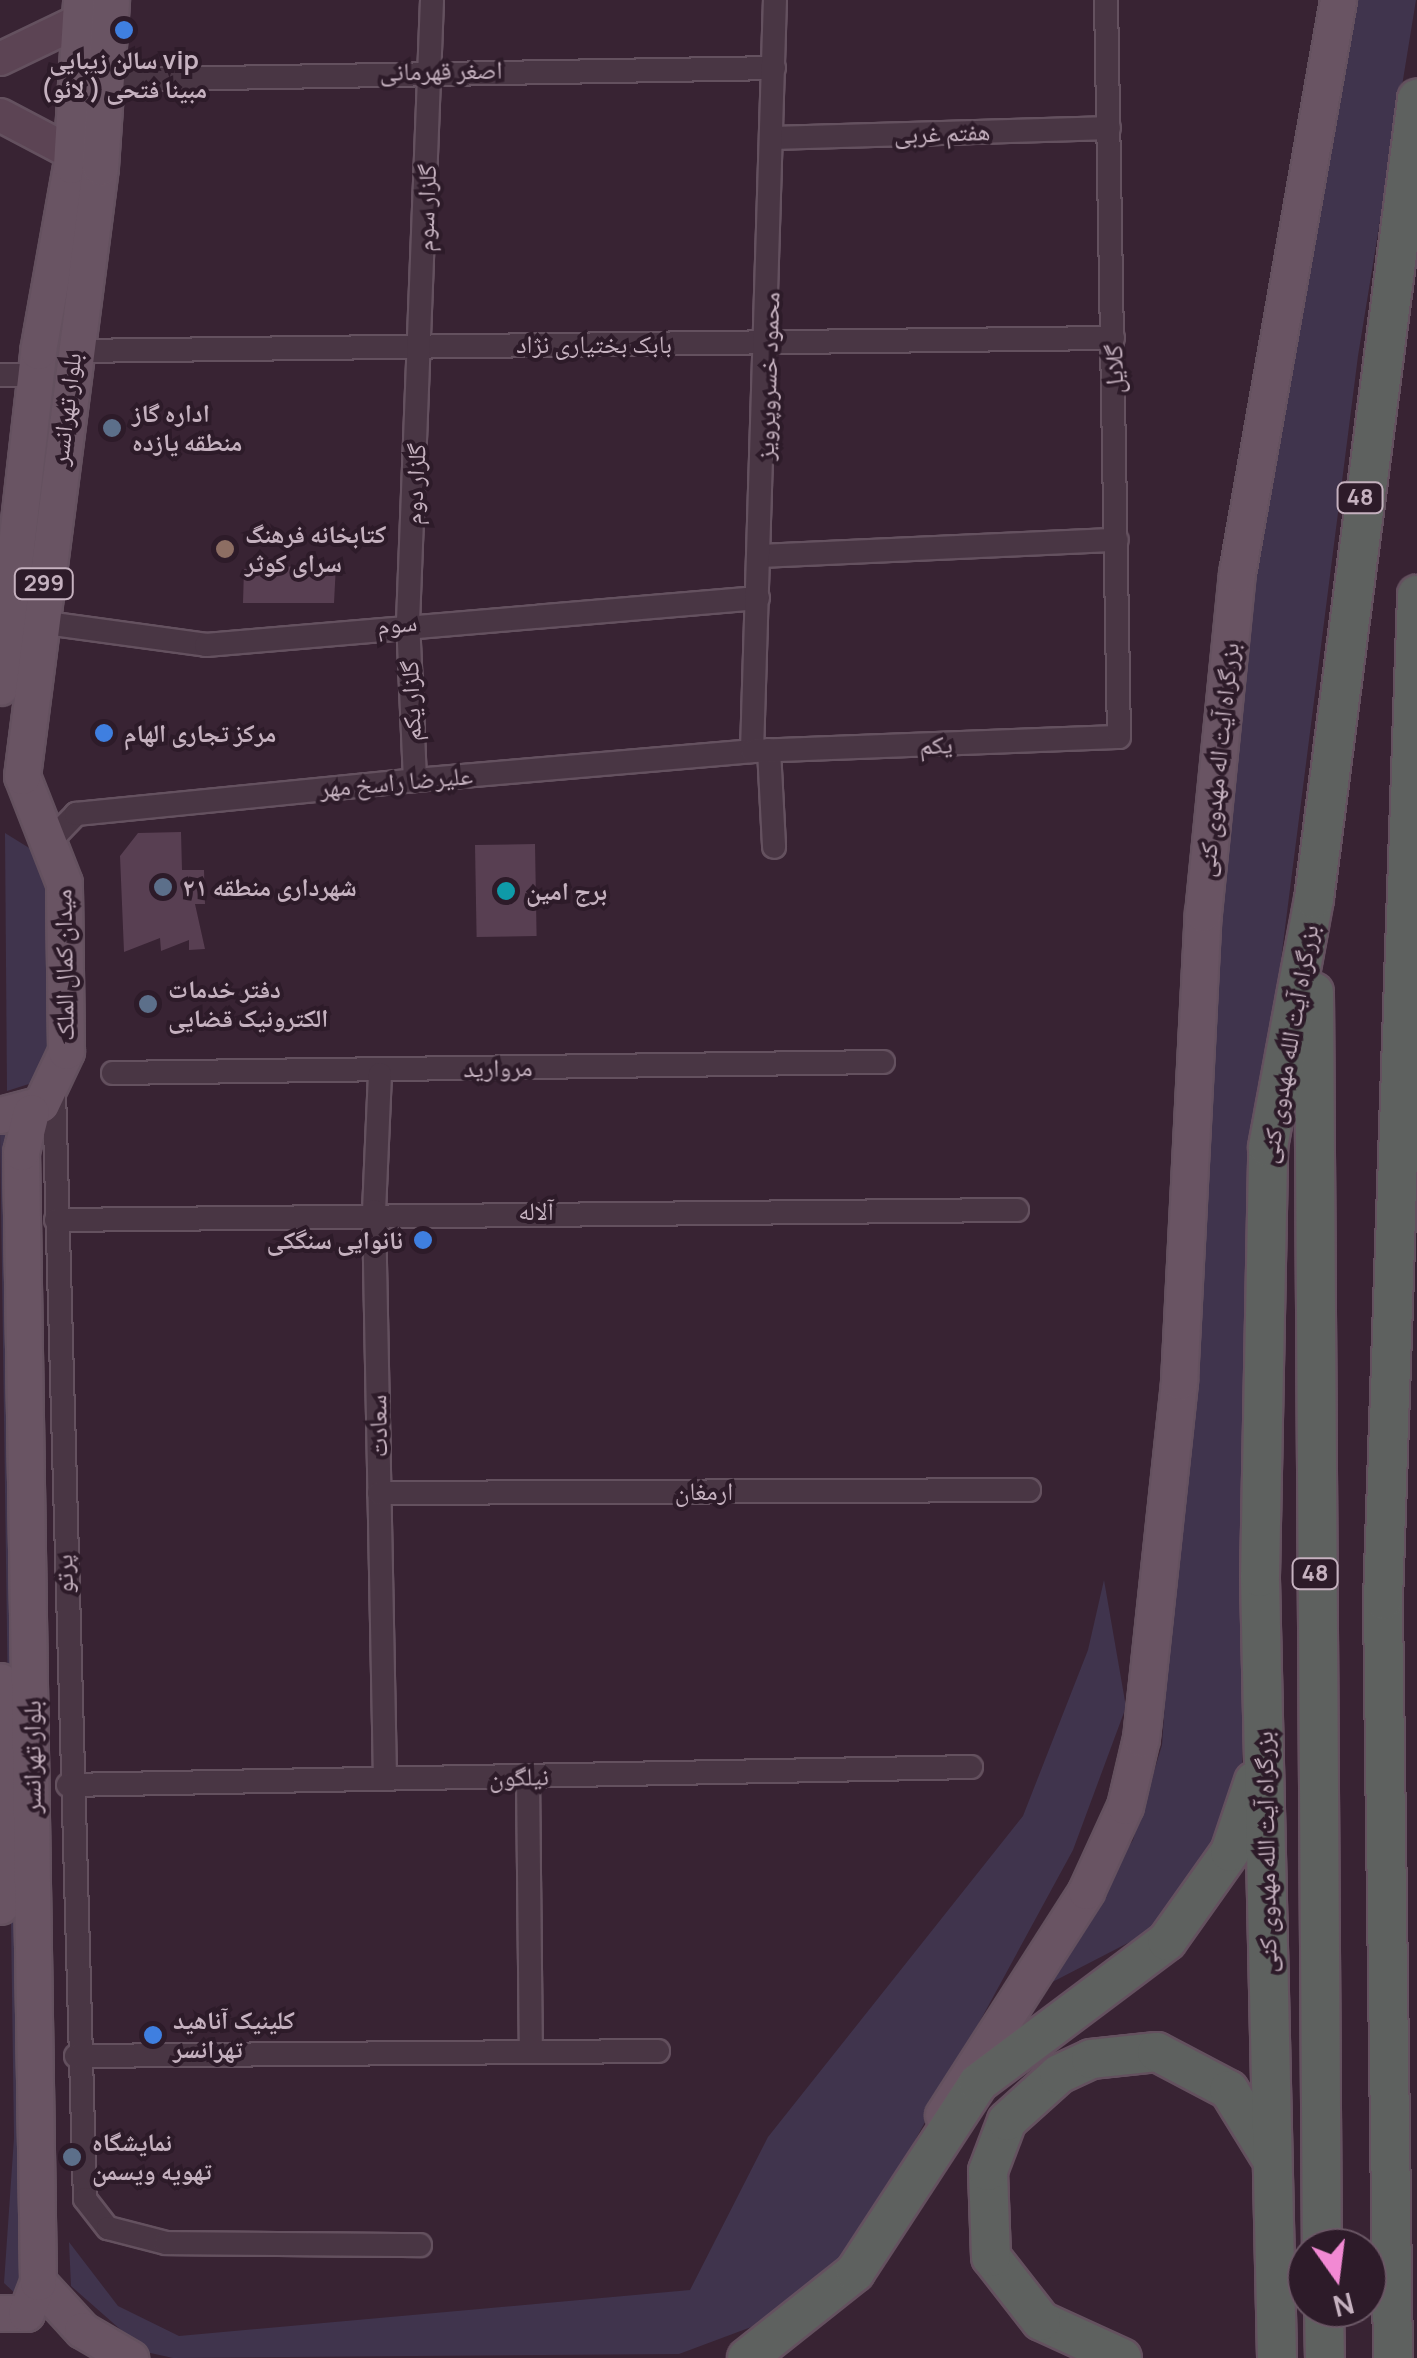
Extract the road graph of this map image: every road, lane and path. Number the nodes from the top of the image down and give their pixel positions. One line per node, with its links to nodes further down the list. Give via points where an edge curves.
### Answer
1 (111, 0): 10 (main road, بلوار تهرانسر / 299)
2 (432, 0): 9 (street, گلزار سوم)
3 (774, 0): 8 (street, محمود خسروپرویز)
4 (1106, 0): 13 (street, گلایل)
5 (1338, 0): 59 (main road, بزرگراه آیت اله مهدوی کنی, via 1237,573 1203,914 1179,1381 1158,1528 1148,1682 1126,1806 1086,1891 964,2070)
6 (81, 10): 7 (main road); 15 (main road, بلوار تهرانسر)
7 (0, 59)
8 (774, 68): 9 (street, اصغر قهرمانی); 14 (street, محمود خسروپرویز)
9 (430, 71): 10 (street, اصغر قهرمانی); 18 (street, گلزار سوم)
10 (108, 80): 19 (main road, بلوار تهرانسر / 299)
11 (1417, 99): 34 (highway, 48)
12 (0, 115): 15 (main road)
13 (1110, 128): 14 (street, هفتم غربی); 16 (street, گلایل)
14 (774, 138): 17 (street, محمود خسروپرویز)
15 (72, 153): 20 (main road, بلوار تهرانسر / 299)
16 (1114, 338): 17 (street, بابک بختیاری نژاد); 21 (street, گلایل)
17 (770, 343): 18 (street, بابک بختیاری نژاد); 22 (street, محمود خسروپرویز)
18 (422, 346): 19 (street, بابک بختیاری نژاد); 27 (street, گلزار دوم)
19 (74, 352): 26 (main road, بلوار تهرانسر / 299)
20 (18, 375): 25 (main road, بلوار تهرانسر / 299)
21 (1117, 540): 22 (street); 29 (street, گلایل)
22 (760, 556): 24 (street, محمود خسروپرویز)
23 (1417, 595): 42 (highway, via 1403,822)
24 (758, 598): 27 (street, سوم); 30 (street, محمود خسروپرویز)
25 (4, 601): 28 (main road, بلوار تهرانسر / 299)
26 (39, 622): 27 (street, سوم, via 206,646); 32 (main road, بلوار تهرانسر / 299, via 22,776)
27 (408, 622): 31 (street, گلزار یکم)
28 (0, 687)
29 (1119, 737): 30 (street, یکم)
30 (761, 751): 31 (street, علیرضا راسخ مهر); 33 (street, محمود خسروپرویز)
31 (414, 780): 32 (street, علیرضا راسخ مهر)
32 (29, 822): 38 (main road, میدان کمال الملک, via 64,883 67,1008)
33 (774, 848)
34 (1314, 899): 47 (highway, بزرگراه آیت الله مهدوی کنی, via 1268,1147); 60 (highway, بزرگراه آیت الله مهدوی کنی / 48)
35 (883, 1062): 37 (street, مروارید)
36 (113, 1073): 37 (street, مروارید)
37 (380, 1074): 40 (street, سعادت)
38 (28, 1106): 41 (street, پرتو); 54 (main road, بلوار تهرانسر, via 21,1152)
39 (1016, 1210): 40 (street, آلاله)
40 (374, 1211): 41 (street, آلاله); 45 (street, سعادت)
41 (56, 1220): 51 (street, پرتو)
42 (1398, 1311): 43 (highway); 70 (highway, via 1382,1600)
43 (1417, 1462)
44 (1029, 1490): 45 (street, ارمغان)
45 (380, 1493): 50 (street, سعادت)
46 (0, 1680): 53 (main road, بلوار تهرانسر)
47 (1262, 1740): 58 (highway, بزرگراه آیت الله مهدوی کنی); 59 (highway, via 1248,1810 1200,1902 1167,1941 978,2083)
48 (971, 1767): 49 (street, نیلگون)
49 (528, 1776): 50 (street, نیلگون); 56 (street)
50 (385, 1780): 51 (street, نیلگون)
51 (68, 1785): 52 (street, پرتو)
52 (70, 1888): 54 (street); 57 (street, پرتو)
53 (0, 1906)
54 (34, 1954): 62 (main road, بلوار تهرانسر)
55 (658, 2051): 56 (street)
56 (530, 2052): 57 (street)
57 (76, 2056): 61 (street, پرتو, via 85,2199 108,2228 166,2243)
58 (1273, 2162): 67 (highway, via 1229,2090 1157,2052 1090,2059 1059,2074 1008,2121 988,2171 991,2256 1041,2321); 68 (highway, بزرگراه آیت الله مهدوی کنی)
59 (909, 2189): 66 (highway, via 856,2272)
60 (1322, 2228)
61 (420, 2245)
62 (38, 2282): 63 (main road, via 26,2313); 65 (main road, via 82,2330)
63 (0, 2313)
64 (1325, 2328): 69 (highway)
65 (130, 2358)
66 (747, 2358)
67 (1122, 2358)
68 (1277, 2358)
69 (1326, 2358)
70 (1393, 2358)

